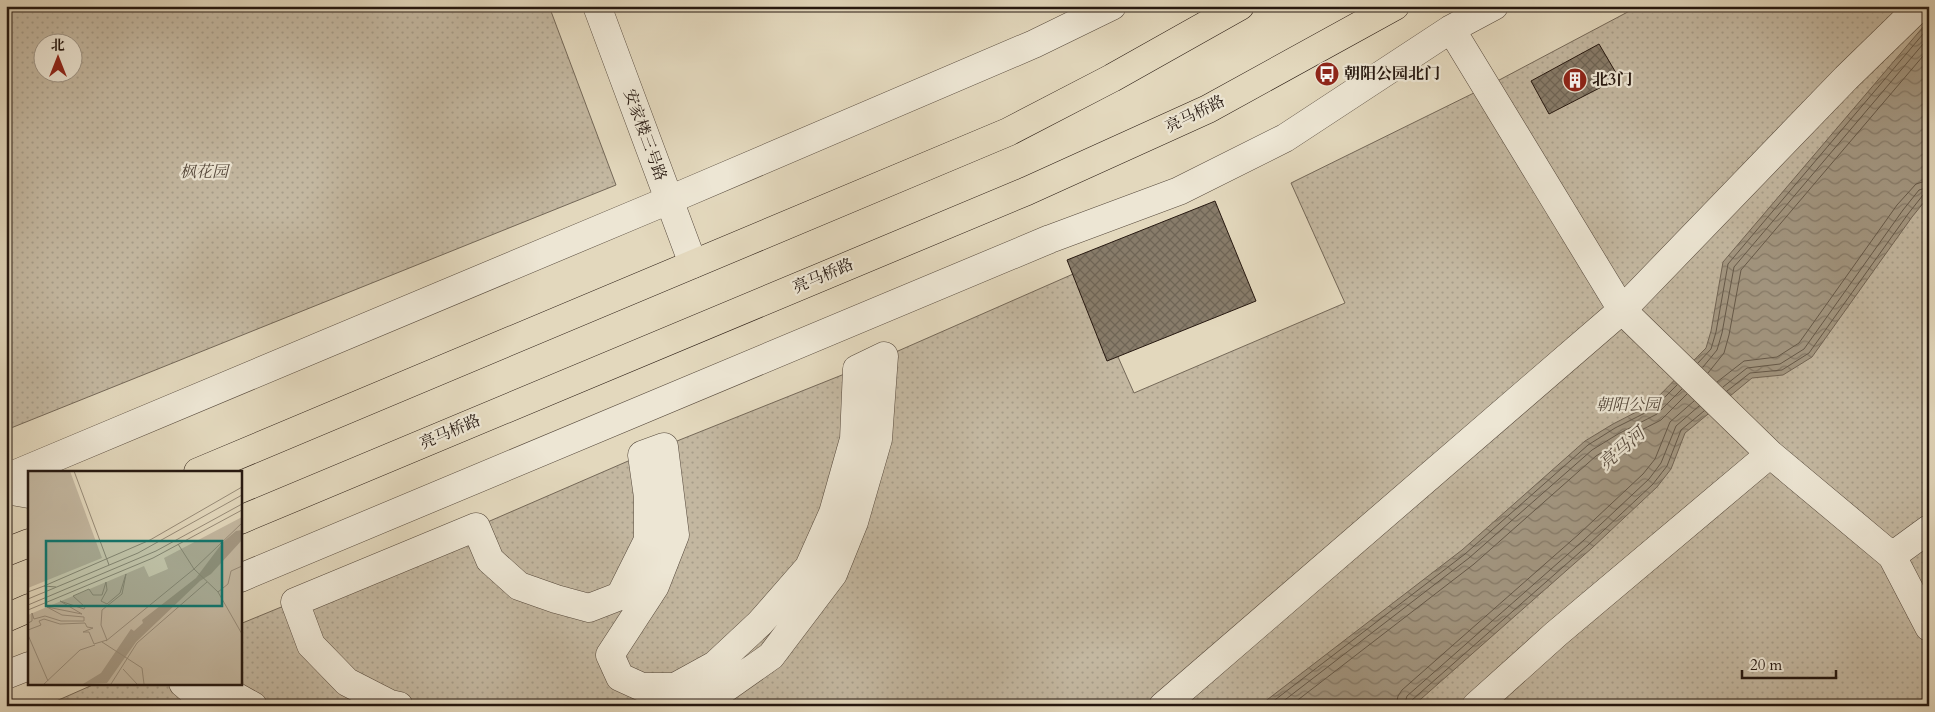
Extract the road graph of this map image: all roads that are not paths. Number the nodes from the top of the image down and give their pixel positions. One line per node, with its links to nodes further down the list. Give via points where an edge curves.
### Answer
1 (597, 6): 8 (street, 安家楼三号路)
2 (1112, 6): 8 (street, via 1025,48)
3 (1240, 6): 9 (main road, via 1008,132)
4 (1395, 6): 16 (main road, 亮马桥路, via 1208,109 1036,187)
5 (1494, 6): 7 (street)
6 (1920, 6): 10 (street)
7 (1451, 29): 10 (street); 21 (street, via 1285,138 1179,190 1050,239)
8 (669, 200): 9 (street, 安家楼三号路); 13 (street)
9 (693, 264): 12 (main road)
10 (1622, 310): 11 (street); 33 (street)
11 (1770, 454): 20 (street); 34 (street, via 1556,634)
12 (200, 471)
13 (6, 478)
14 (6, 490): 15 (street)
15 (28, 494)
16 (241, 520)
17 (1929, 529): 20 (street)
18 (28, 543): 19 (main road)
19 (6, 552)
20 (1892, 556): 24 (street)
21 (241, 578)
22 (28, 608): 23 (main road)
23 (6, 618)
24 (1929, 627)
25 (28, 666): 26 (street)
26 (6, 675)
27 (184, 684): 29 (street)
28 (223, 684): 30 (street)
29 (210, 706)
30 (254, 706)
31 (399, 706): 32 (street, via 347,682 311,645 295,602 476,527 490,560 519,586 589,608 620,596 648,540 648,497 642,455 664,447 675,535 655,586 610,655 620,677 642,686 675,686 715,665 760,623 809,567 833,513 854,438 857,369 884,356 878,438 854,522 833,574 771,656 707,701)
32 (693, 706)
33 (1163, 706)
34 (1476, 706)

